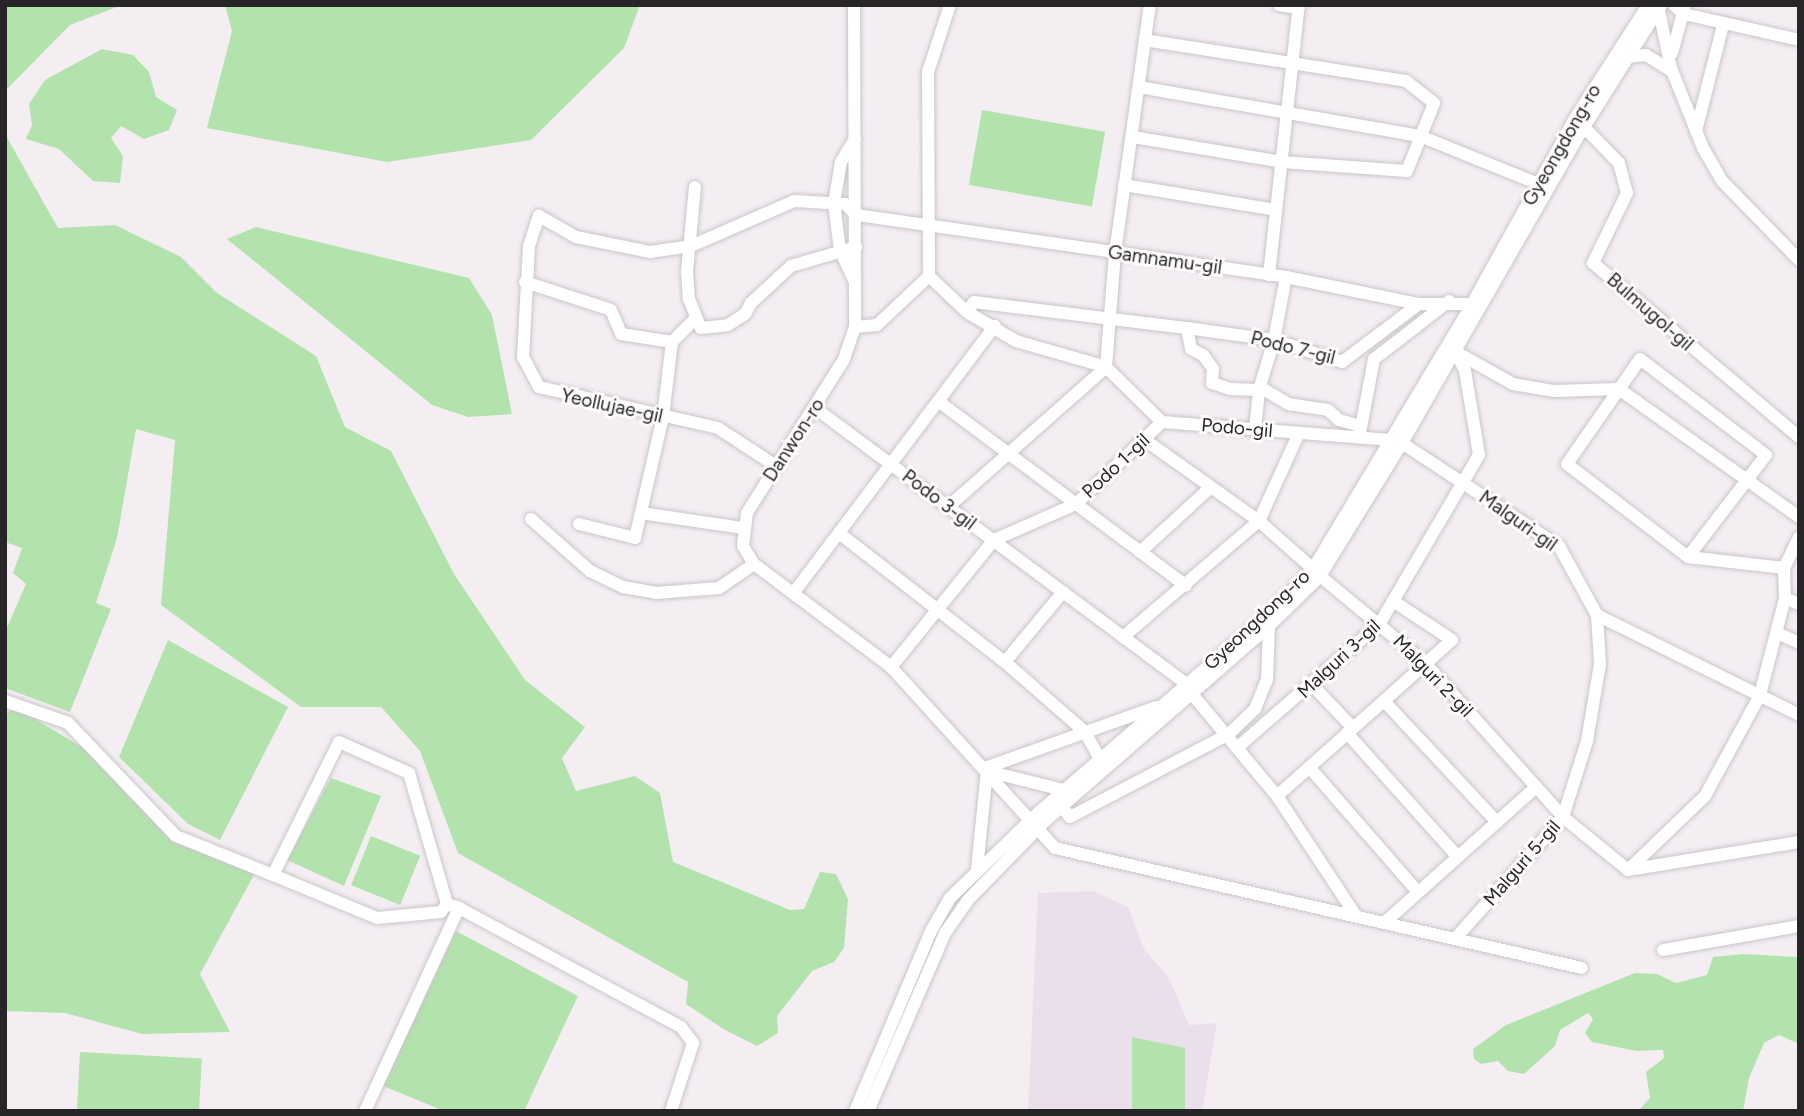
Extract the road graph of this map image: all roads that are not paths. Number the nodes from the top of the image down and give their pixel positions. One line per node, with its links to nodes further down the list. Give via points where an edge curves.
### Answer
1 (854, 5): 21 (street, Danwon-ro)
2 (950, 5): 29 (street, via 928,72)
3 (1150, 5): 10 (street)
4 (1279, 5): 7 (street)
5 (1674, 5): 8 (street)
6 (1657, 6): 12 (street, Gyeongdong-ro); 14 (street); 23 (street, Gyeongdong-ro)
7 (1299, 7): 13 (street)
8 (1684, 10): 9 (street); 14 (street, via 1675,32)
9 (1723, 25): 11 (street); 18 (street)
10 (1145, 40): 13 (street); 15 (street)
11 (1799, 40)
12 (1627, 57): 14 (street, via 1646,55); 17 (street, Gyeongdong-ro)
13 (1293, 65): 16 (street); 19 (street, via 1406,81 1434,103)
14 (1672, 69): 18 (street)
15 (1139, 87): 16 (street); 20 (street)
16 (1287, 113): 19 (street); 22 (street)
17 (1584, 127): 51 (street, Gyeongdong-ro); 62 (street, Bulmugol-gil, via 1619,163 1627,192 1593,263)
18 (1696, 131): 34 (street, via 1723,182)
19 (1420, 136): 22 (street, via 1406,171); 23 (street)
20 (1133, 137): 22 (street); 24 (street)
21 (855, 139): 26 (street, via 841,162); 28 (street, Danwon-ro)
22 (1282, 162): 27 (street)
23 (1539, 184): 42 (street, Gyeongdong-ro)
24 (1124, 185): 27 (street); 33 (street)
25 (695, 187): 30 (street)
26 (834, 203): 28 (street, Gamnamu-gil, via 845,204); 30 (street, via 794,201); 32 (street)
27 (1276, 210): 35 (street)
28 (857, 215): 29 (street, Gamnamu-gil); 31 (street, Danwon-ro)
29 (927, 225): 33 (street, Gamnamu-gil); 36 (street)
30 (691, 246): 38 (street, Yeollujae-gil, via 650,252 614,247 576,237 539,216 529,246); 44 (street, via 687,272)
31 (856, 247): 32 (street); 39 (street, Danwon-ro)
32 (839, 250): 39 (street); 44 (street, via 791,267 728,325 701,328)
33 (1115, 253): 35 (street, Gamnamu-gil); 45 (street)
34 (1799, 260)
35 (1269, 275): 37 (street, Gamnamu-gil)
36 (929, 276): 43 (street); 47 (street, via 877,325)
37 (1286, 277): 41 (street, Gamnamu-gil); 49 (street)
38 (525, 282): 50 (street, via 611,310 621,334); 57 (street, Yeollujae-gil, via 523,357 539,387)
39 (856, 284): 47 (street, Danwon-ro)
40 (1449, 301): 41 (street, Gamnamu-gil); 42 (street, Gamnamu-gil); 60 (street, via 1374,359)
41 (1419, 304): 49 (street, Podo 7-gil, via 1342,362)
42 (1472, 304): 51 (street, Gyeongdong-ro)
43 (967, 312): 45 (street, Podo 7-gil, via 974,302); 46 (street)
44 (696, 318): 50 (street)
45 (1107, 318): 48 (street, Podo 7-gil); 52 (street)
46 (995, 326): 52 (street, via 1040,351); 55 (street)
47 (855, 327): 56 (street, Danwon-ro, via 843,360)
48 (1188, 328): 49 (street, Podo 7-gil); 54 (street, via 1191,349 1203,355 1213,369 1212,383)
49 (1275, 340): 54 (street)
50 (673, 342): 57 (street)
51 (1451, 349): 53 (street, via 1513,384 1553,391); 64 (street, Gyeongdong-ro); 69 (street, Malguri 3-gil, via 1465,370 1479,455)
52 (1105, 367): 58 (street); 65 (street)
53 (1619, 389): 68 (street); 68 (street, via 1640,359 1766,456); 83 (street, via 1567,464)
54 (1259, 390): 59 (street); 60 (street, via 1288,404 1328,410)
55 (938, 401): 65 (street); 66 (street)
56 (815, 408): 66 (street, Podo 3-gil); 67 (street, Danwon-ro)
57 (663, 417): 67 (street, Yeollujae-gil, via 718,428); 73 (street)
58 (1162, 422): 59 (street, Podo-gil); 63 (street, Podo 1-gil)
59 (1255, 429): 61 (street, Podo-gil)
60 (1360, 432): 61 (street, Podo-gil); 64 (street, Podo-gil)
61 (1299, 433): 76 (street)
62 (1799, 437)
63 (1145, 439): 70 (street, Malguri 2-gil); 71 (street, Podo 1-gil)
64 (1397, 442): 69 (street, Malguri-gil); 86 (street, Gyeongdong-ro)
65 (1008, 453): 71 (street); 72 (street)
66 (891, 464): 72 (street, Podo 3-gil); 79 (street)
67 (776, 467): 78 (street, Danwon-ro)
68 (1746, 482): 74 (street); 83 (street)
69 (1463, 483): 91 (street, Malguri 3-gil); 94 (street, Malguri-gil, via 1559,546)
70 (1211, 487): 76 (street, Malguri 2-gil); 82 (street)
71 (1076, 504): 81 (street, Podo 1-gil); 82 (street)
72 (948, 507): 81 (street, Podo 3-gil)
73 (641, 513): 77 (street, via 635,538); 78 (street)
74 (1799, 517)
75 (531, 519): 84 (street, via 590,571 623,587 656,593 719,588)
76 (1259, 520): 86 (street, Malguri 2-gil); 87 (street)
77 (579, 524)
78 (742, 528): 84 (street, via 743,546)
79 (839, 533): 88 (street); 93 (street)
80 (1799, 537): 85 (street)
81 (994, 540): 89 (street, Podo 3-gil); 93 (street, Podo 1-gil)
82 (1140, 552): 87 (street)
83 (1688, 557): 85 (street)
84 (754, 564): 88 (street)
85 (1784, 568): 90 (street)
86 (1316, 572): 95 (street, Malguri 2-gil); 96 (street, Gyeongdong-ro); 104 (street, Gyeongdong-ro)
87 (1186, 586): 98 (street)
88 (795, 591): 102 (street)
89 (1063, 592): 98 (street, Podo 3-gil); 100 (street)
90 (1785, 598): 92 (street); 97 (street)
91 (1393, 601): 95 (street, Malguri 3-gil); 101 (street, via 1452,640)
92 (1799, 604)
93 (938, 608): 100 (street); 102 (street, Podo 1-gil)
94 (1597, 615): 105 (street); 121 (street, Malguri 5-gil, via 1600,664 1587,741)
95 (1380, 623): 101 (street, Malguri 2-gil); 103 (street, Malguri 3-gil)
96 (1269, 626): 104 (street, Gyeongdong-ro); 112 (street, via 1267,680 1255,709)
97 (1777, 633): 99 (street); 105 (street)
98 (1123, 637): 104 (street, Podo 3-gil)
99 (1799, 643)
100 (1005, 662): 111 (street)
101 (1425, 663): 107 (street); 117 (street, Malguri 2-gil)
102 (891, 667): 116 (street)
103 (1312, 685): 110 (street); 113 (street, Malguri 3-gil)
104 (1189, 689): 108 (street, Gyeongdong-ro); 112 (street, Podo 3-gil); 120 (street, Gyeongdong-ro)
105 (1760, 695): 109 (street); 127 (street, via 1705,796)
106 (5, 701): 128 (street, via 68,723 176,836)
107 (1384, 701): 110 (street); 122 (street)
108 (1163, 704): 111 (street); 114 (street, Gyeongdong-ro)
109 (1799, 715)
110 (1350, 731): 115 (street); 125 (street)
111 (1085, 732): 114 (street); 116 (street)
112 (1229, 734): 113 (street, Podo 3-gil); 120 (street, via 1070,817)
113 (1238, 747): 119 (street, Podo 3-gil)
114 (1100, 759): 118 (street, Gyeongdong-ro)
115 (1309, 767): 119 (street); 129 (street)
116 (986, 769): 118 (street); 123 (street); 126 (street)
117 (1536, 787): 121 (street, Malguri 2-gil); 122 (street)
118 (1063, 790): 123 (street, Gyeongdong-ro)
119 (1277, 796): 131 (street, Podo 3-gil)
120 (1061, 806): 123 (street, Gyeongdong-ro)
121 (1563, 817): 127 (street, Malguri 2-gil); 134 (street, Malguri 5-gil)
122 (1497, 821): 125 (street)
123 (1031, 827): 126 (street, Gyeongdong-ro); 131 (street, via 1063,852); 140 (street, Gyeongdong-ro, via 950,924)
124 (1799, 842): 127 (street)
125 (1458, 856): 129 (street)
126 (977, 869): 139 (street, Gyeongdong-ro, via 938,917)
127 (1628, 870)
128 (273, 875): 130 (street, via 377,918 441,912); 130 (street, via 339,742 409,773)
129 (1418, 892): 132 (street)
130 (453, 906): 137 (street); 138 (street, via 681,1027 693,1043)
131 (1356, 916): 132 (street)
132 (1384, 923): 134 (street)
133 (1799, 926): 135 (street)
134 (1455, 939): 136 (street)
135 (1663, 950)
136 (1582, 968)
137 (365, 1111)
138 (671, 1111)
139 (855, 1111)
140 (868, 1111)

